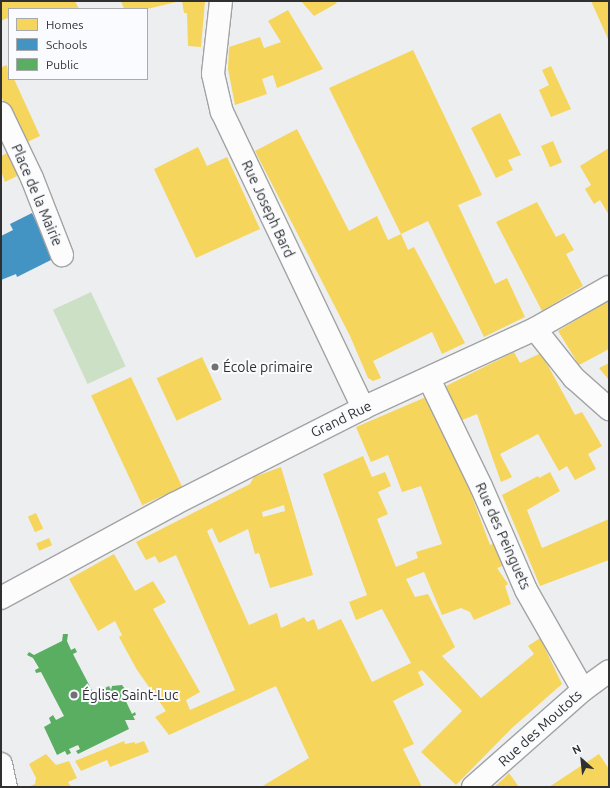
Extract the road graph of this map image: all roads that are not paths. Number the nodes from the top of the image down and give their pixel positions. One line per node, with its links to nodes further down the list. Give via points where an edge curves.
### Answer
1 (221, 1): 7 (street, Rue Joseph Bard, via 213,74 222,112)
2 (1, 113): 3 (street, Place de la Mairie, via 32,178)
3 (62, 255)
4 (609, 287): 5 (street, Grand Rue)
5 (535, 329): 6 (street, Grand Rue); 8 (street, via 574,378)
6 (429, 379): 7 (street, Grand Rue); 11 (street, Rue des Peinguets, via 481,486 526,590)
7 (363, 408): 9 (street, Grand Rue, via 76,556)
8 (609, 409)
9 (1, 598)
10 (609, 671): 11 (street, Rue des Moutots)
11 (583, 690): 14 (street, Rue des Moutots)
12 (1, 764): 13 (street)
13 (6, 787)
14 (473, 787)

